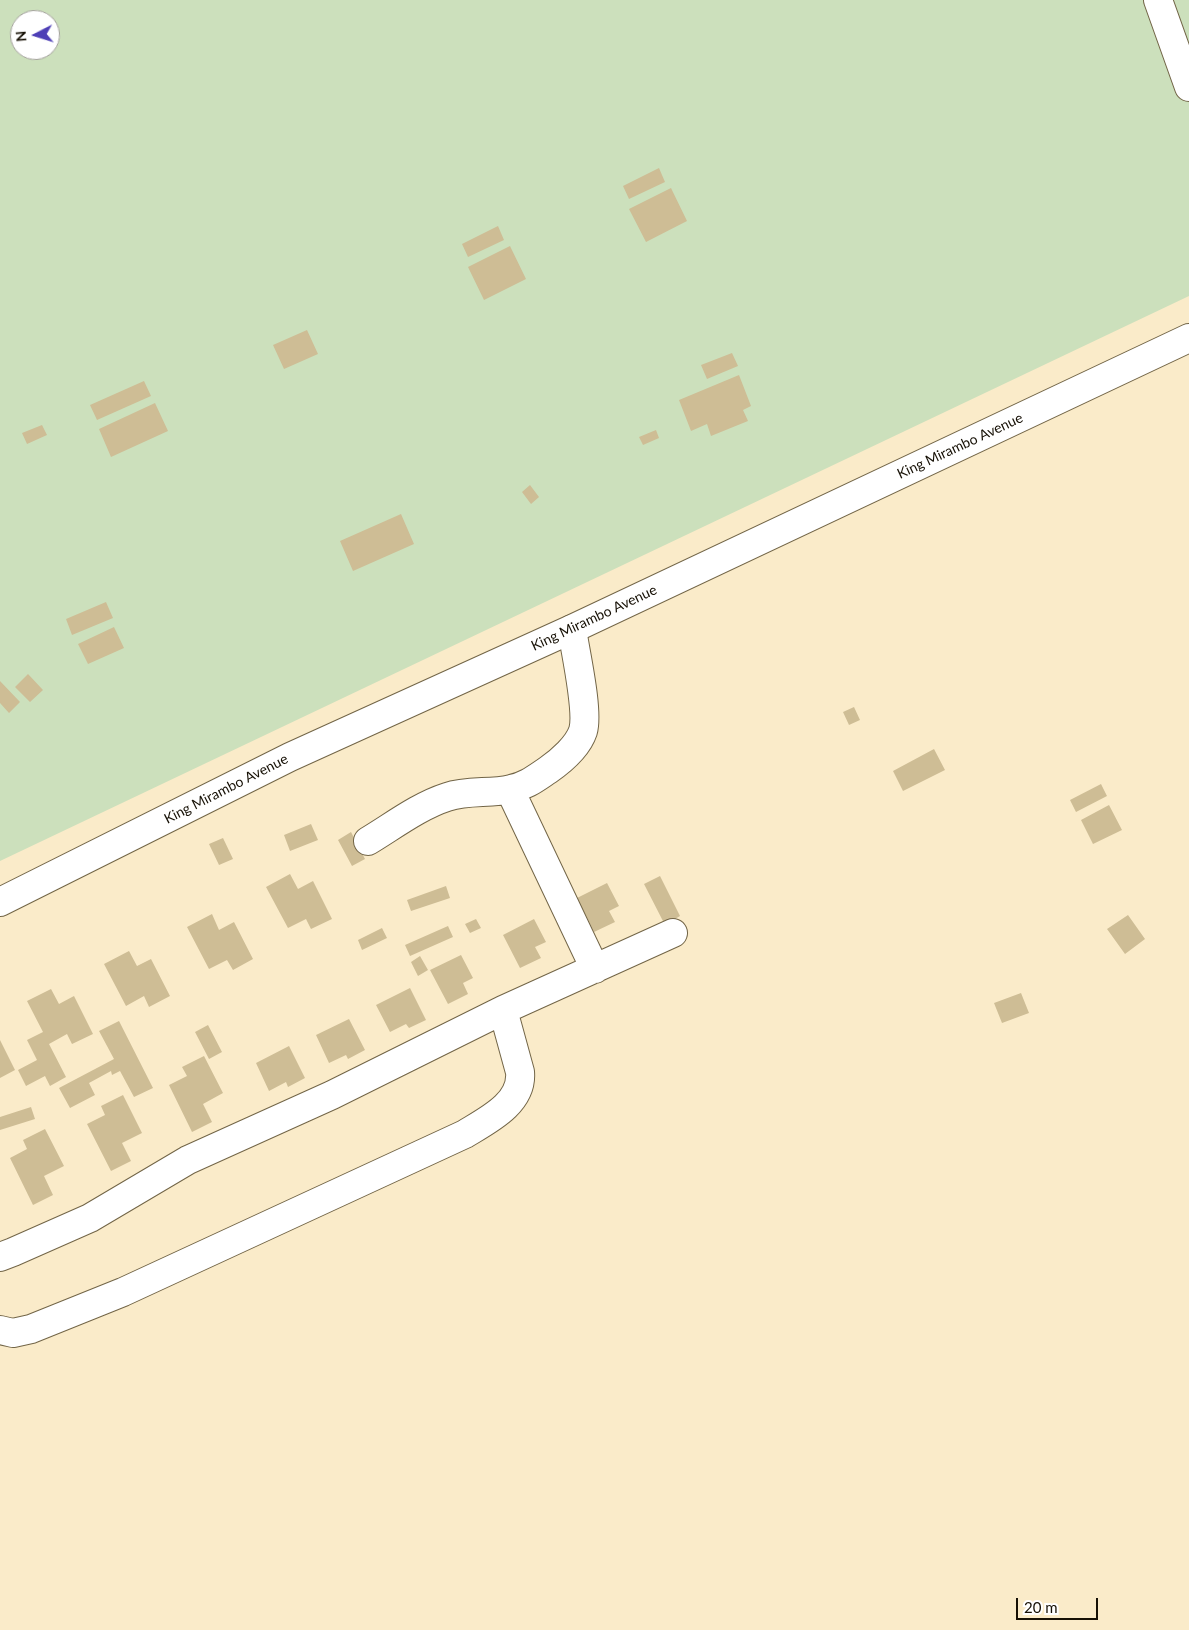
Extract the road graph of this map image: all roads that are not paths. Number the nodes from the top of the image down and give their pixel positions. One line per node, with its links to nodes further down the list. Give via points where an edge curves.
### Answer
1 (1158, 0): 2 (street)
2 (1189, 87)
3 (1189, 338): 4 (street, King Mirambo Avenue)
4 (572, 629): 5 (street, via 584,716 583,731 558,762 526,785); 7 (street, King Mirambo Avenue, via 290,757)
5 (510, 790): 6 (street, via 448,796 430,803); 9 (street)
6 (368, 841)
7 (0, 902)
8 (673, 934): 9 (street)
9 (595, 969): 10 (street)
10 (503, 1010): 11 (street, via 332,1095 188,1160 90,1218); 12 (street, via 521,1082 500,1112 465,1134 123,1292 31,1329 13,1333)
11 (0, 1256)
12 (0, 1330)

